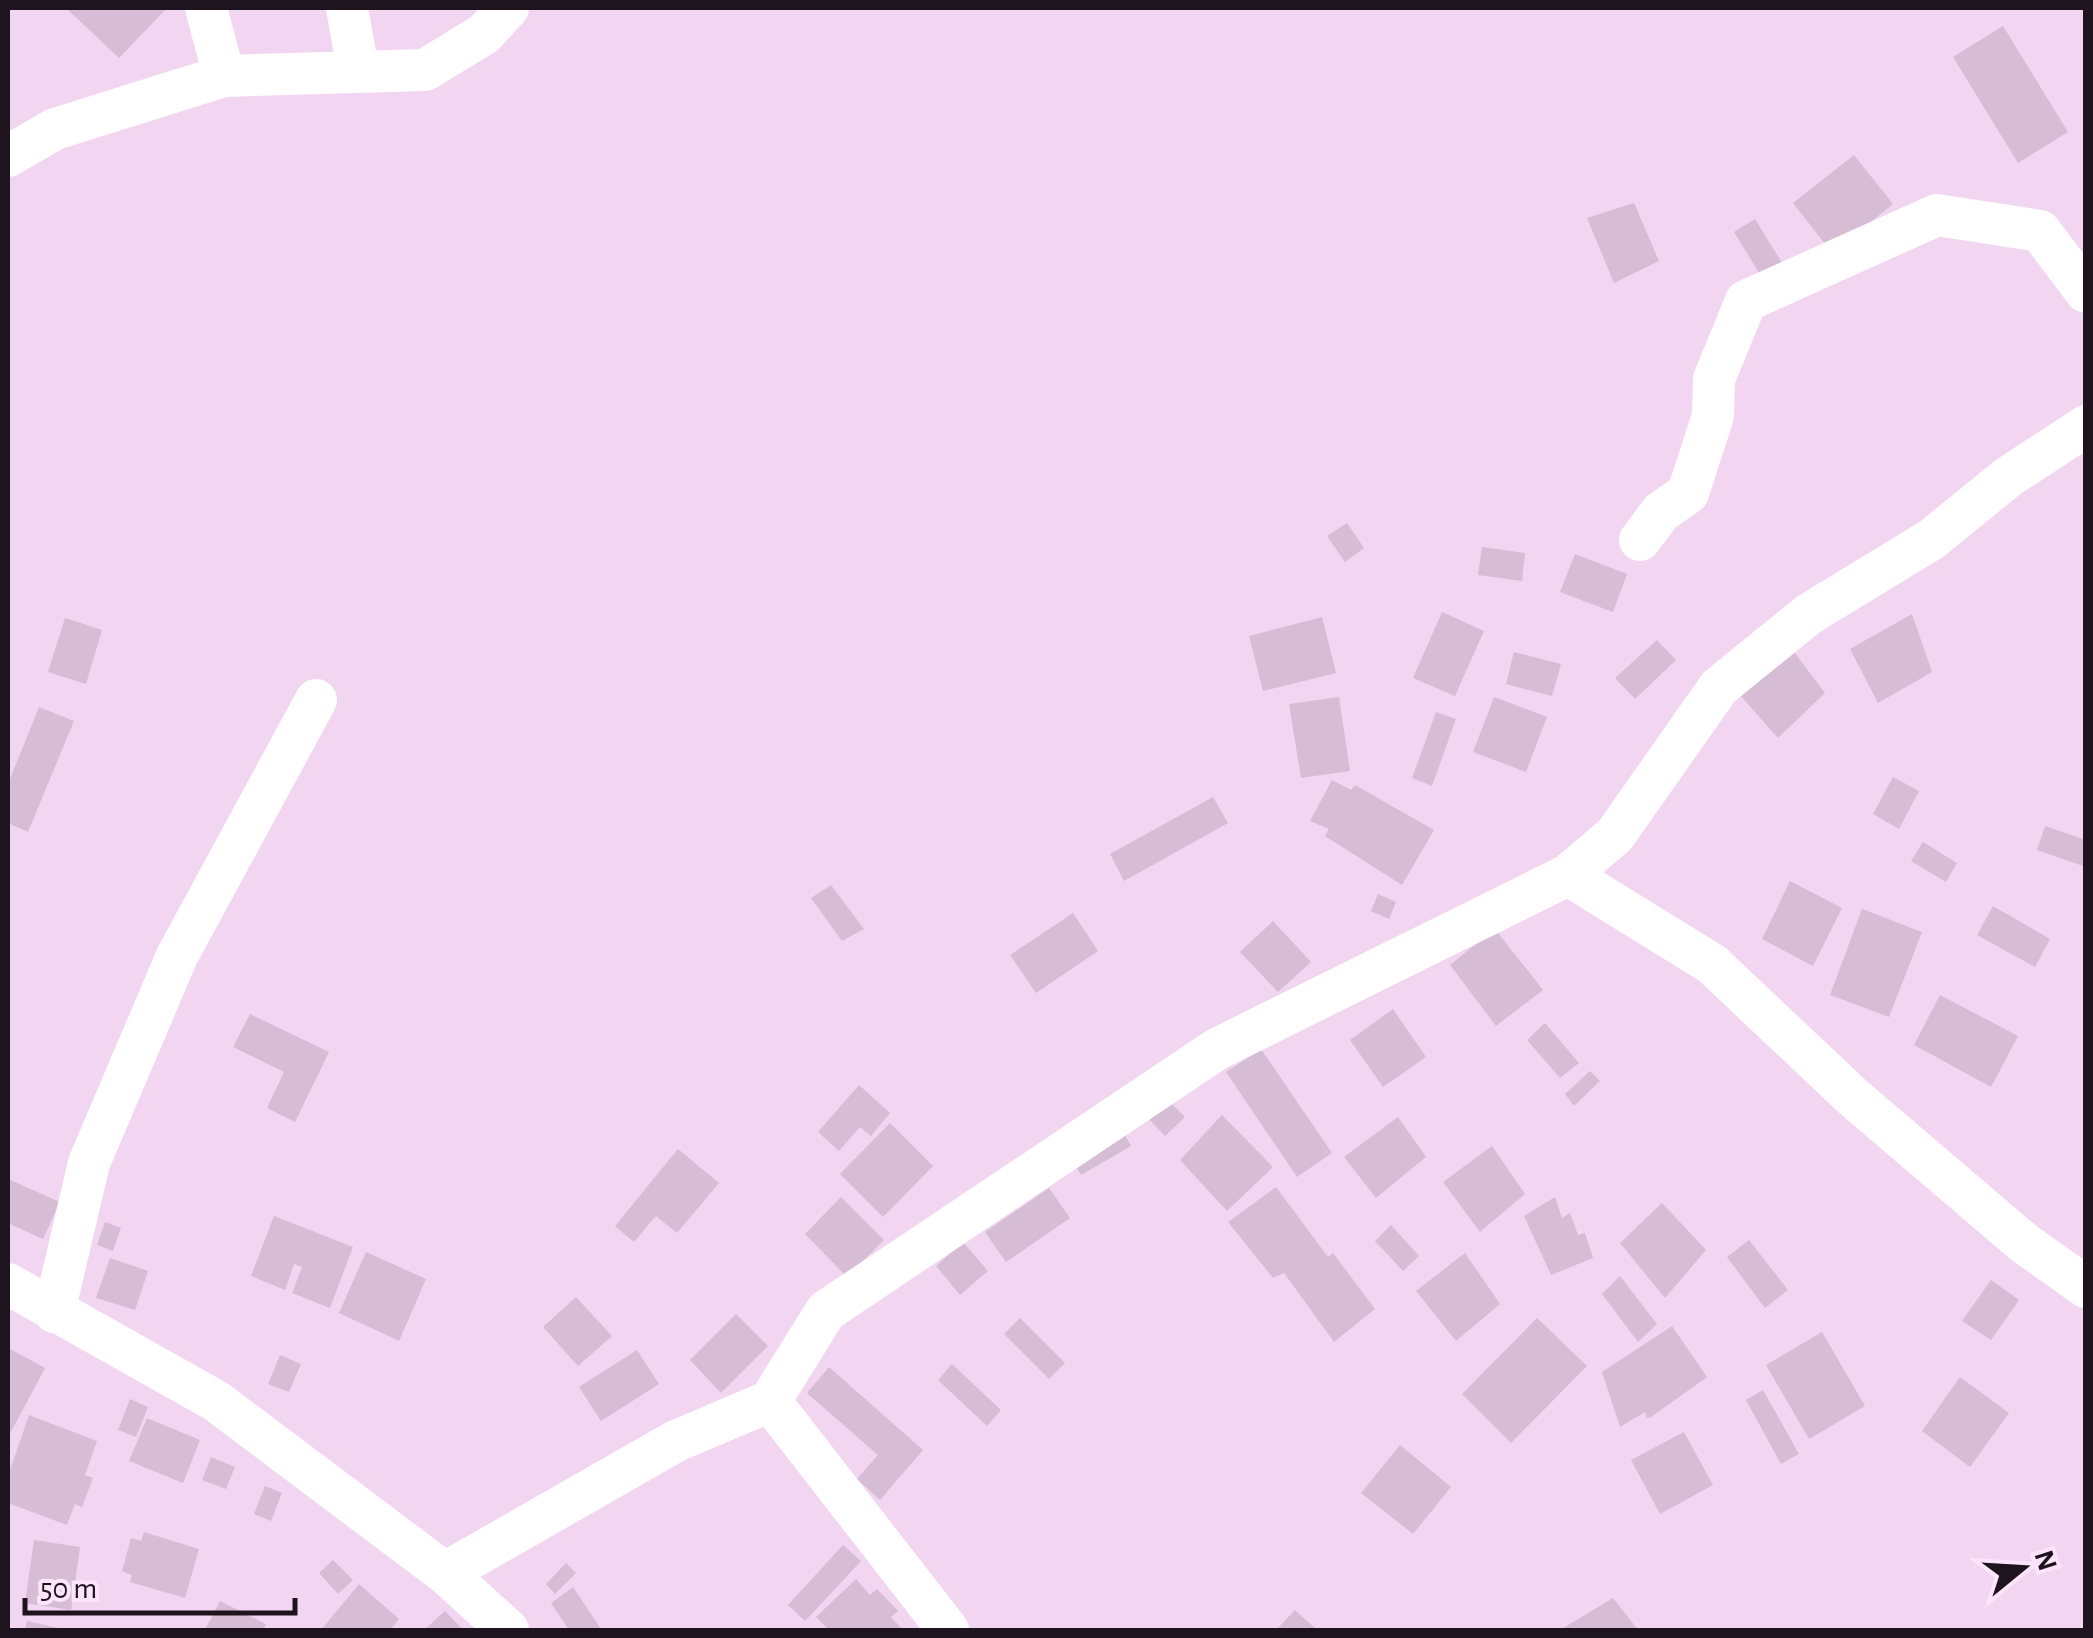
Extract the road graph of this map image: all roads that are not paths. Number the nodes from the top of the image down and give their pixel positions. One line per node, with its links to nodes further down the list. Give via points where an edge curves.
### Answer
1 (206, 8): 5 (street)
2 (347, 8): 4 (street)
3 (508, 8): 4 (street, via 484,34 425,70)
4 (358, 70): 5 (street)
5 (224, 76): 6 (street, via 56,129)
6 (8, 156)
7 (2086, 292): 9 (street, via 2040,231 1937,215 1746,301 1714,379 1713,416 1688,493 1661,512)
8 (2086, 426): 11 (street, via 2008,477 1932,539 1808,614 1720,687 1615,835)
9 (1640, 540)
10 (316, 700): 14 (street, via 176,956 90,1163)
11 (1568, 875): 13 (street, via 1712,964 1853,1096 2024,1243); 15 (street, via 1216,1049 826,1312)
12 (8, 1284): 14 (street)
13 (2086, 1287)
14 (54, 1312): 16 (street, via 216,1401)
15 (770, 1402): 16 (street, via 676,1441); 18 (street)
16 (444, 1573): 17 (street)
17 (508, 1630)
18 (948, 1630)

